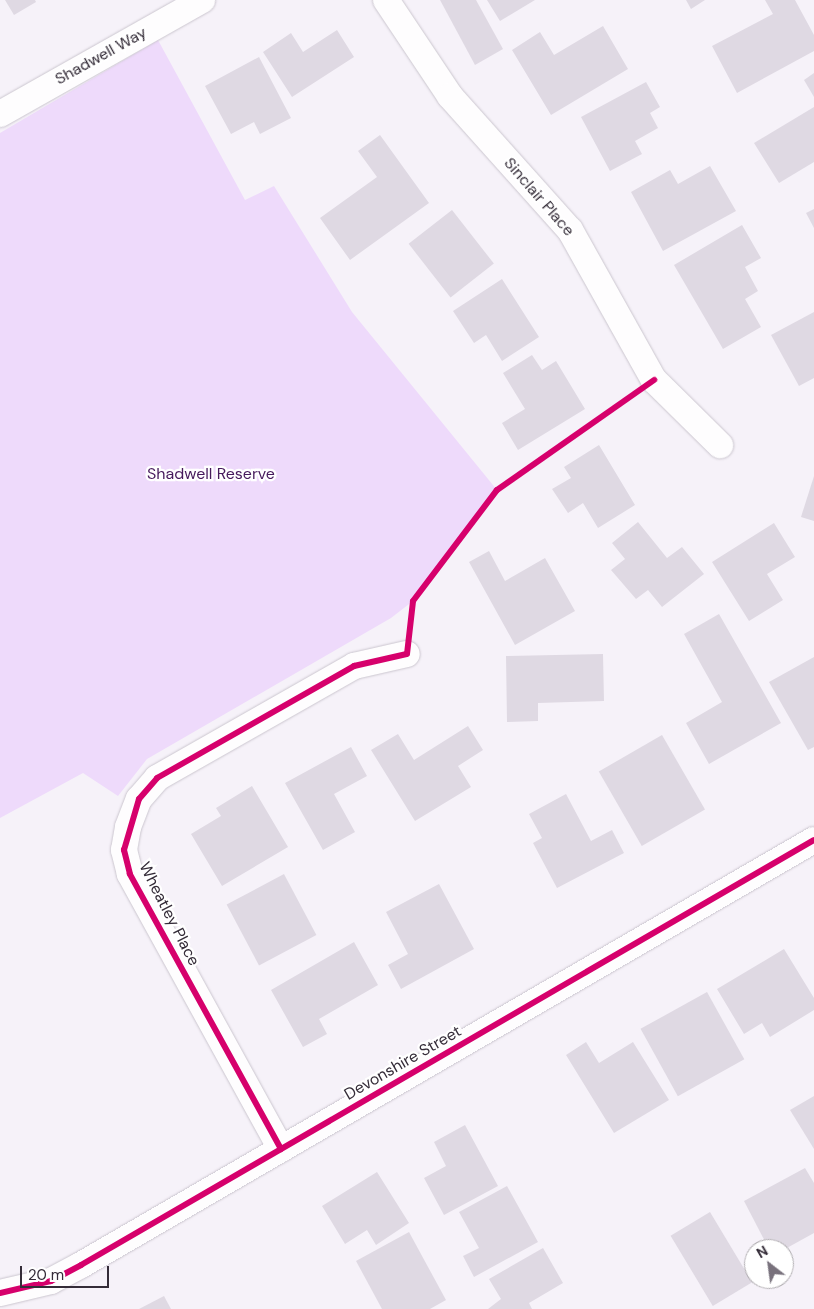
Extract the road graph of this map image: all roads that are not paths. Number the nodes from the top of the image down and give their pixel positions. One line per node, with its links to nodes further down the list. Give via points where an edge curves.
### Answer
1 (202, 0): 3 (street, Shadwell Way)
2 (386, 0): 4 (street, Sinclair Place, via 450,96 570,230 654,380)
3 (0, 114)
4 (720, 445)
5 (407, 654): 7 (street, Wheatley Place, via 354,666 157,778 138,799 128,827 124,850 130,874)
6 (814, 840): 7 (street, Devonshire Street)
7 (281, 1149): 8 (street, Devonshire Street, via 51,1281)
8 (0, 1293)

